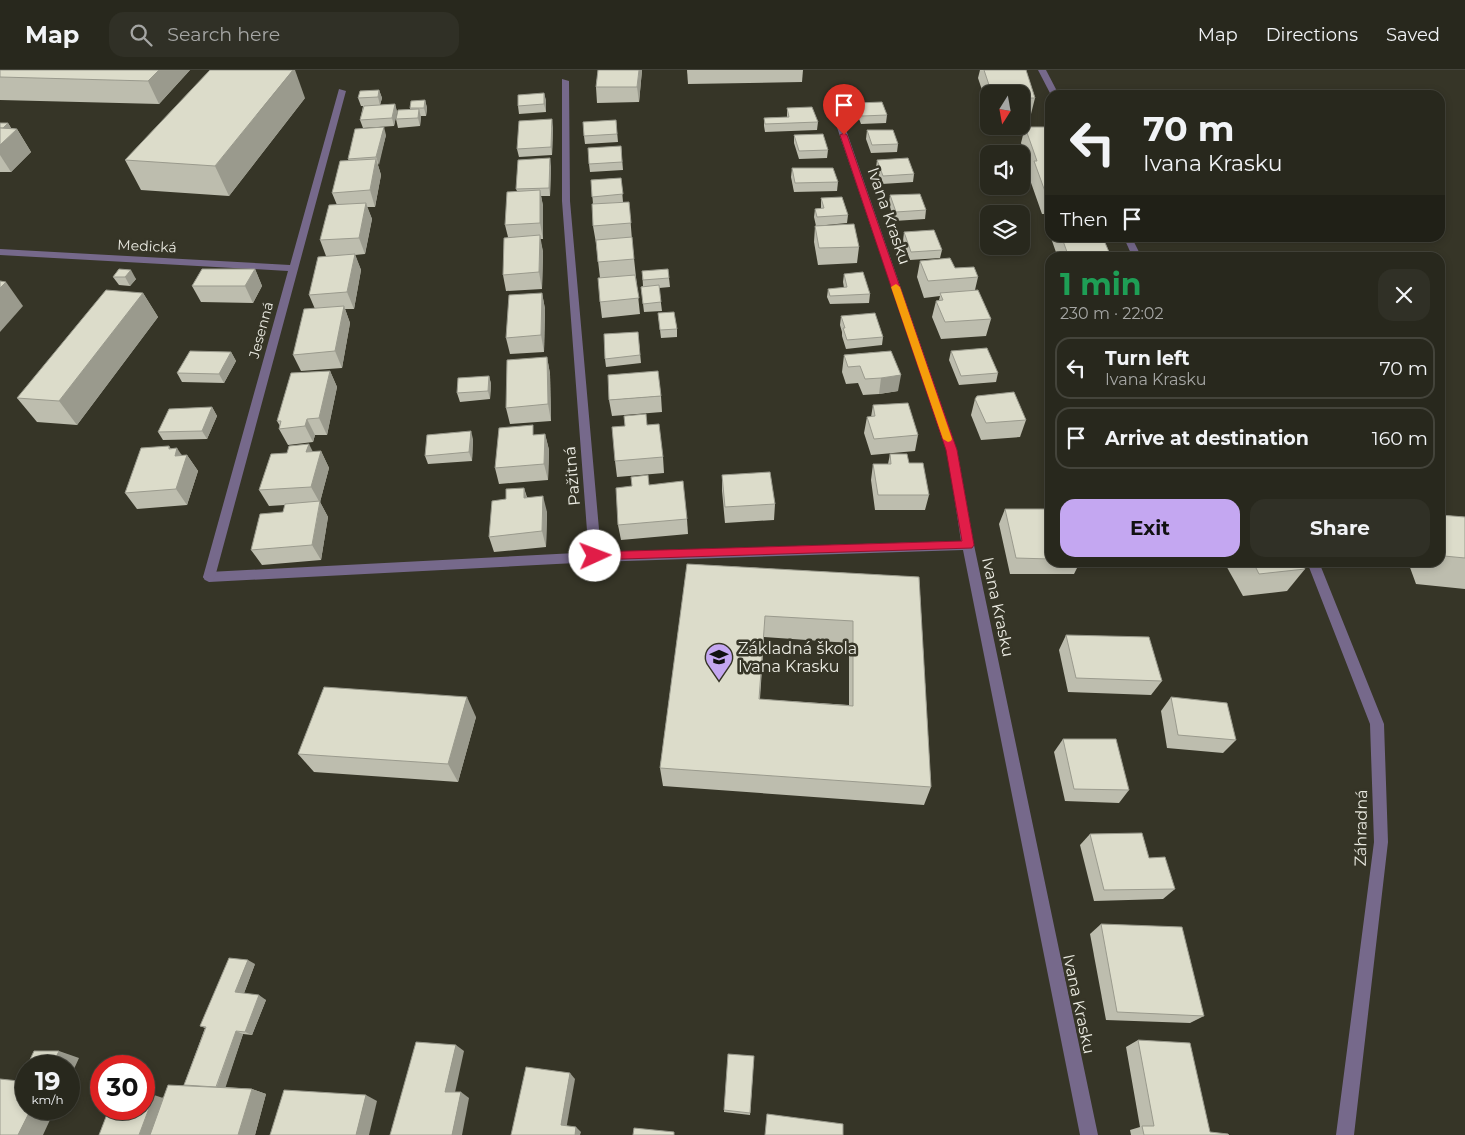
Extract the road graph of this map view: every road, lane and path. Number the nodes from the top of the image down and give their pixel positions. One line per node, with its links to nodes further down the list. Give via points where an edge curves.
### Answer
1 (1042, 70): 3 (street)
2 (565, 81): 9 (street, Pažitná, via 566,201)
3 (1052, 90)
4 (342, 91): 7 (street, Jesenná)
5 (831, 98): 8 (street, Ivana Krasku, via 952,450)
6 (0, 252): 7 (street, Medická)
7 (292, 268): 9 (street, Jesenná, via 209,577)
8 (968, 545): 9 (street); 11 (street, Ivana Krasku)
9 (595, 556)
10 (1315, 567): 12 (street, Záhradná, via 1376,724 1381,842)
11 (1089, 1135)
12 (1345, 1135)

